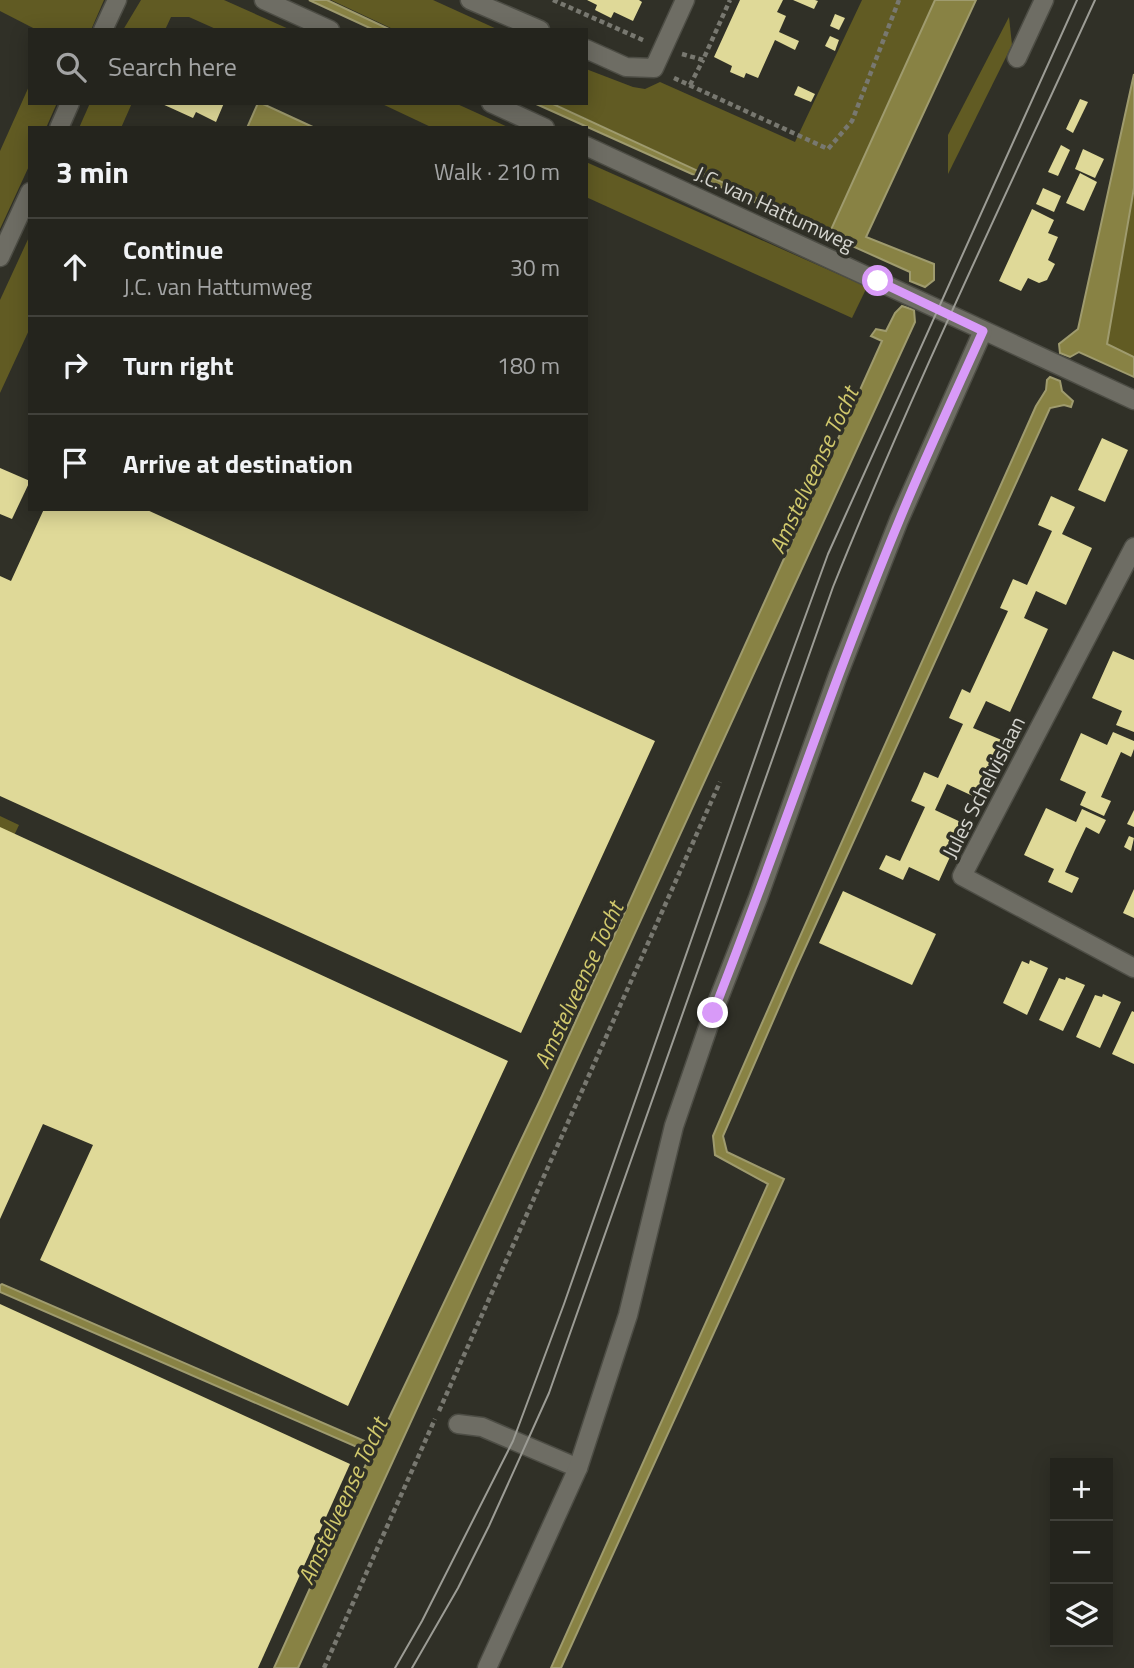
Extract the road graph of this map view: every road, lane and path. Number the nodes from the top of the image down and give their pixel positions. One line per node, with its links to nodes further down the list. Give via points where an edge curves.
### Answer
1 (117, 0): 9 (street)
2 (264, 0): 10 (street)
3 (470, 0): 11 (street)
4 (553, 0): 12 (path)
5 (685, 0): 12 (street)
6 (730, 0): 15 (path)
7 (899, 0): 17 (path, via 852,121 828,149)
8 (1044, 0): 14 (street)
9 (104, 28)
10 (326, 28)
11 (535, 28)
12 (663, 49): 15 (path); 16 (street)
13 (588, 50): 16 (street, via 626,66)
14 (1017, 58)
15 (703, 60): 17 (path)
16 (654, 68): 17 (path)
17 (690, 85)
18 (69, 105): 20 (street)
19 (495, 105): 21 (street)
20 (60, 126)
21 (541, 126)
22 (588, 147): 25 (street, J.C. van Hattumweg)
23 (28, 196): 24 (street)
24 (0, 257)
25 (983, 331): 26 (street, J.C. van Hattumweg); 31 (street, via 899,520 713,1013 674,1126 628,1315)
26 (1134, 400)
27 (1134, 547): 29 (street, Jules Schelvislaan, via 962,876)
28 (720, 782): 32 (path)
29 (1134, 968)
30 (458, 1424): 31 (street, via 482,1427)
31 (578, 1468): 33 (street)
32 (324, 1668)
33 (487, 1668)

